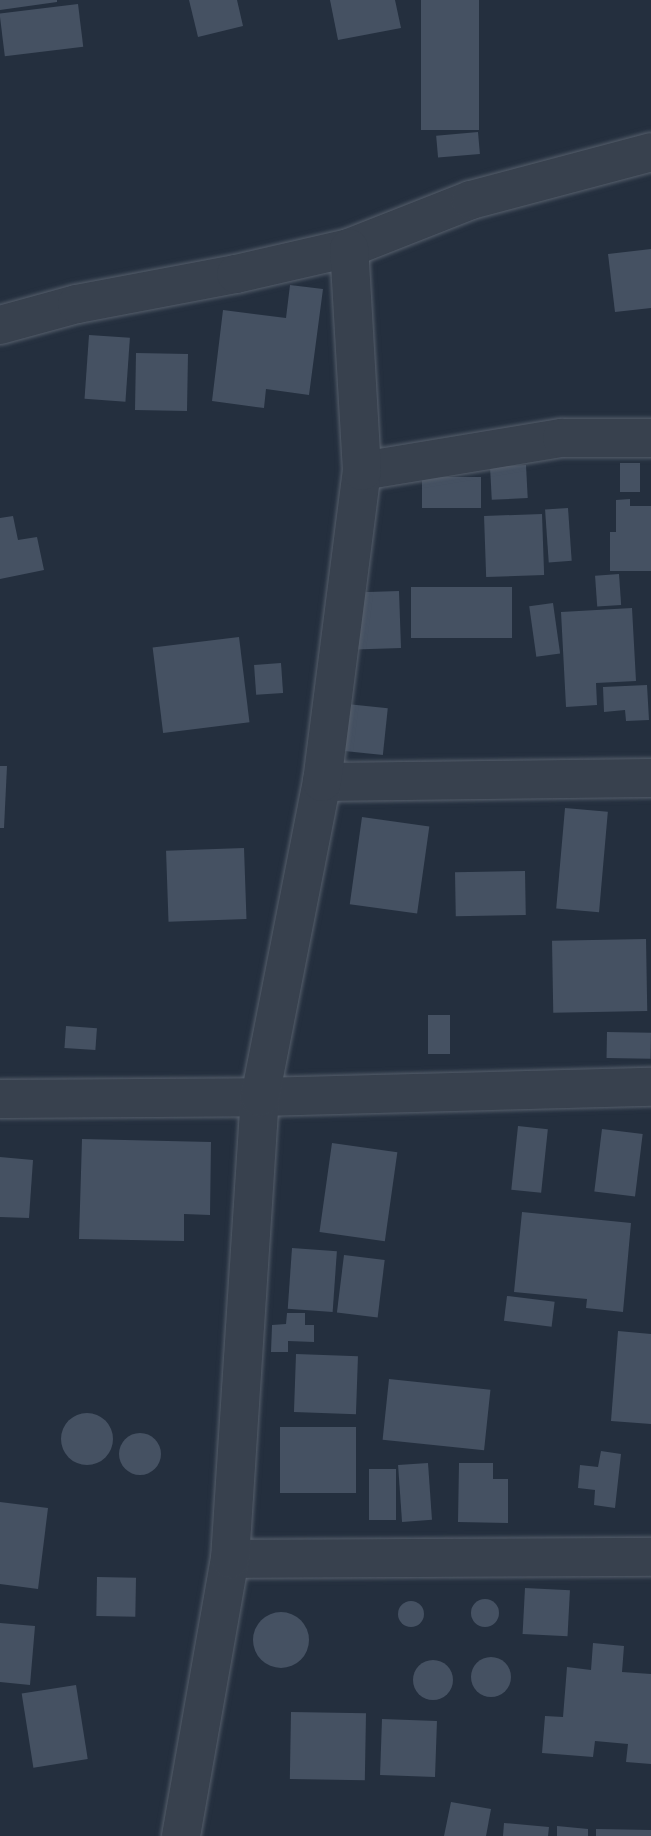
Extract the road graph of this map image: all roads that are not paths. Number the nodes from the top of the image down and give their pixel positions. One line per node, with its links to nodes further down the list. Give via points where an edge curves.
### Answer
1 (651, 152): 2 (street, via 471,200)
2 (349, 248): 3 (street, via 77,304); 5 (street)
3 (0, 325)
4 (651, 438): 5 (street, via 562,438)
5 (362, 471): 7 (street)
6 (651, 778): 7 (street)
7 (322, 782): 9 (street)
8 (651, 1087): 9 (street)
9 (260, 1097): 10 (street); 12 (street)
10 (0, 1099)
11 (651, 1557): 12 (street)
12 (230, 1559): 13 (street)
13 (181, 1836)

